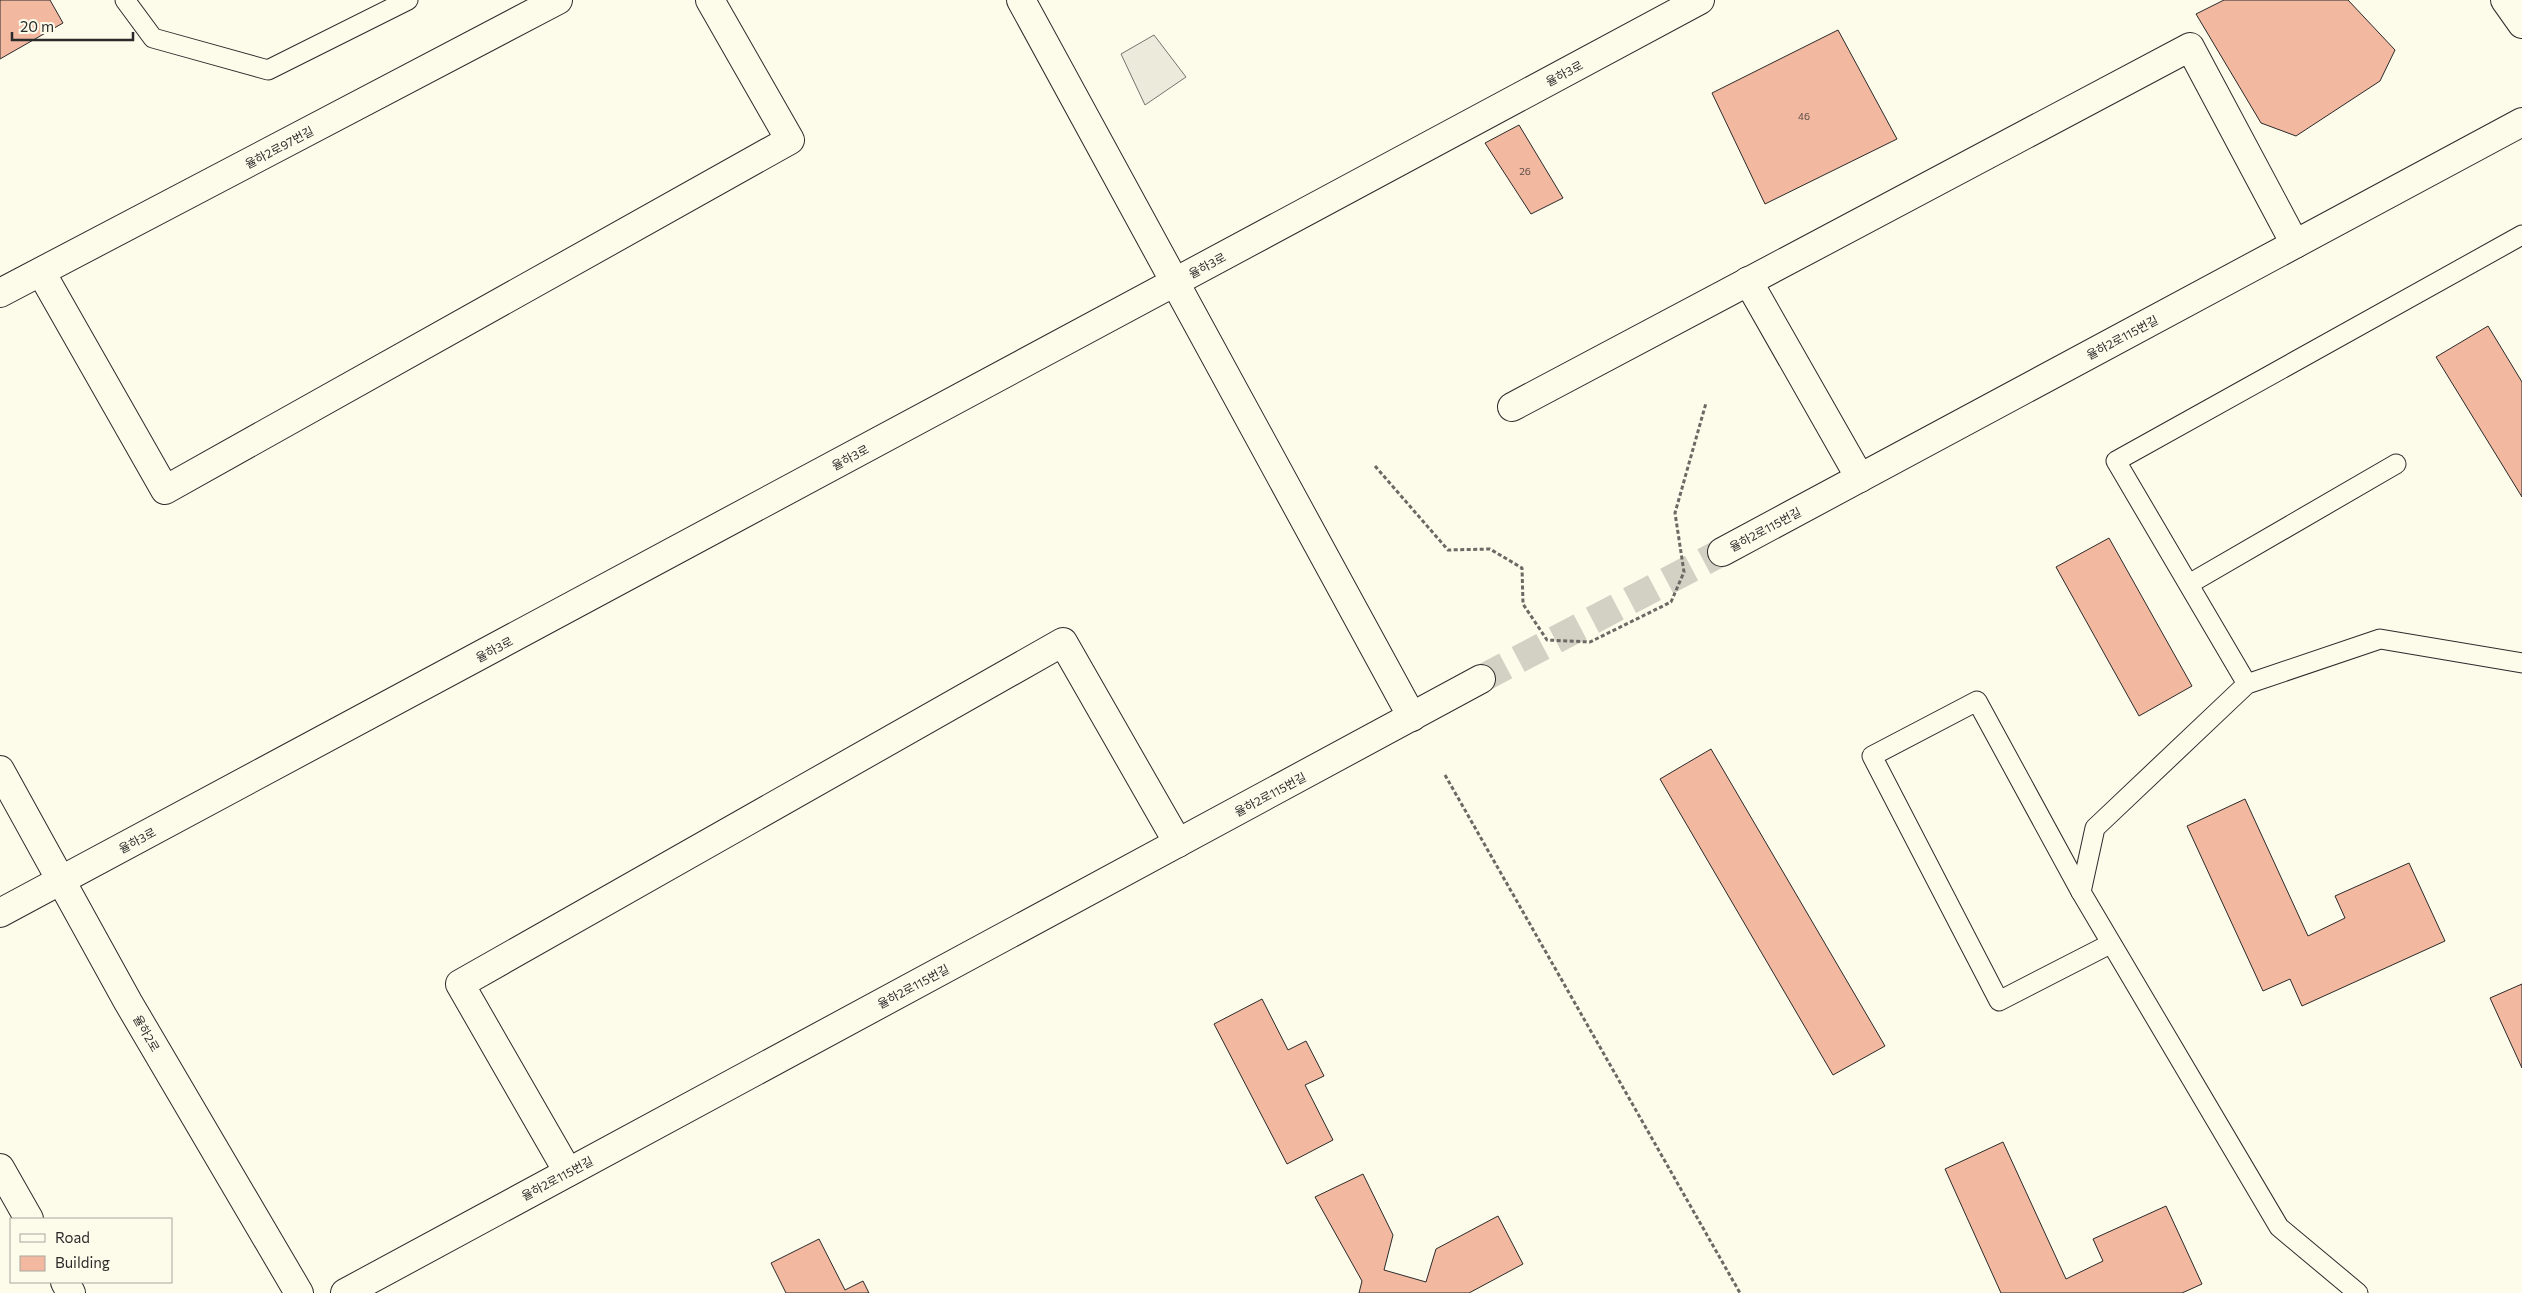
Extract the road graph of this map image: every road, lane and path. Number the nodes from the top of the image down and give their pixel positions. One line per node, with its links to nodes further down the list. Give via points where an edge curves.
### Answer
1 (125, 0): 2 (lane, via 153,38 268,70)
2 (408, 0)
3 (558, 0): 12 (street, 율하2로97번길)
4 (710, 0): 12 (street, via 790,140 166,490)
5 (1021, 0): 14 (street)
6 (1700, 0): 14 (street, 율하3로)
7 (2505, 0): 8 (street)
8 (2522, 24)
9 (2522, 122): 11 (street, 율하2로115번길)
10 (2522, 235): 22 (lane, via 2116,461)
11 (2295, 244): 13 (street, via 2190,47); 20 (street, 율하2로115번길)
12 (41, 272): 15 (street, 율하2로97번길)
13 (1748, 281): 17 (street); 20 (street)
14 (1175, 282): 26 (street); 30 (street, 율하3로)
15 (0, 293)
16 (1706, 403): 19 (path, via 1675,513 1684,572 1671,602 1590,642 1547,640 1523,604 1522,568 1490,549 1448,550)
17 (1512, 407)
18 (2396, 464): 22 (lane)
19 (1375, 466)
20 (1860, 478): 21 (street, 율하2로115번길)
21 (1722, 552)
22 (2189, 584): 25 (lane)
23 (2522, 663): 25 (lane, via 2380,639)
24 (1481, 679): 26 (street, 율하2로115번길)
25 (2247, 684): 31 (lane, via 2095,828)
26 (1412, 717): 29 (street, 율하2로115번길)
27 (0, 770): 30 (street, 율하2로)
28 (1445, 775): 39 (path)
29 (1178, 843): 35 (street, 율하2로115번길); 35 (street, via 1063,642 460,984)
30 (62, 881): 32 (street, 율하3로); 37 (street, 율하2로, via 128,1002)
31 (2081, 892): 33 (lane); 33 (lane, via 1977,702 1872,756 1999,1001)
32 (0, 913)
33 (2110, 944): 40 (lane, via 2279,1227)
34 (0, 1168): 36 (street)
35 (568, 1172): 38 (street, 율하2로115번길)
36 (28, 1218)
37 (299, 1293)
38 (345, 1293)
39 (1740, 1293)
40 (2358, 1293)

